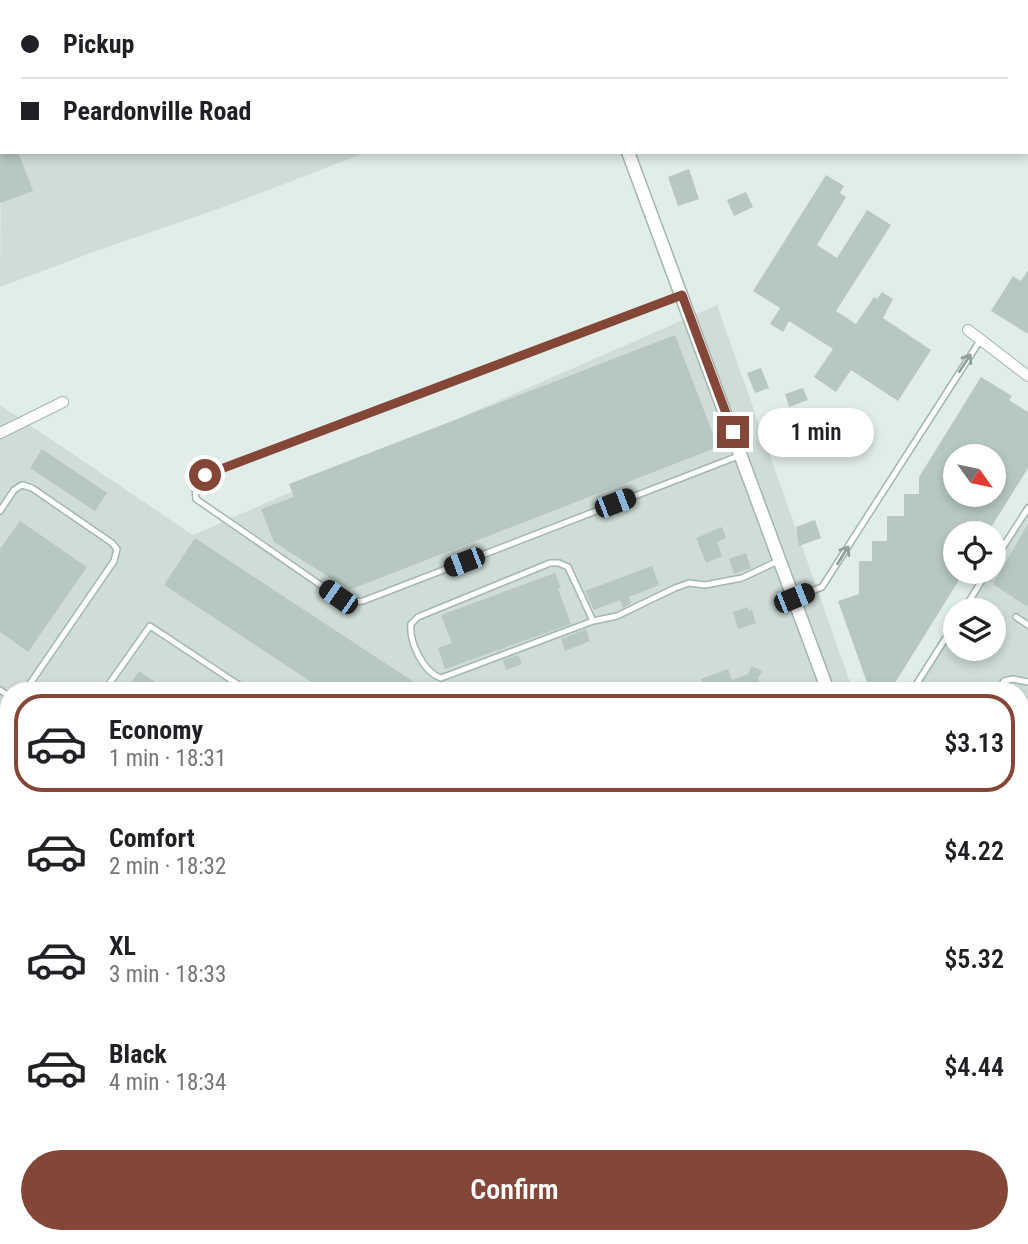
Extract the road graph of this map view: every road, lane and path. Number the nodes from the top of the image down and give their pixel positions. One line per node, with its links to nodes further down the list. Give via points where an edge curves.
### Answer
1 (629, 154): 2 (street)
2 (682, 295): 8 (street); 8 (lane, via 205,475 195,488 196,499 349,602 376,596)
3 (968, 330): 4 (street)
4 (981, 339): 5 (street); 13 (lane, one-way to 4, via 822,587)
5 (1028, 376)
6 (63, 402): 7 (street)
7 (0, 433)
8 (741, 455): 12 (street)
9 (1028, 508): 11 (lane)
10 (0, 511): 18 (lane, via 14,490 22,485 32,488 117,549 114,561)
11 (1006, 542)
12 (780, 560): 13 (street); 15 (lane, via 742,578 690,583 617,616)
13 (794, 598): 21 (street)
14 (1016, 617): 16 (lane)
15 (593, 621): 15 (lane, via 441,678 426,668 410,632 418,617 550,563 568,567)
16 (1028, 625)
17 (943, 642): 22 (lane)
18 (31, 682)
19 (110, 682): 20 (lane, via 150,626)
20 (234, 682)
21 (825, 682)
22 (918, 682)
23 (1003, 682): 24 (lane)
24 (1028, 682)

